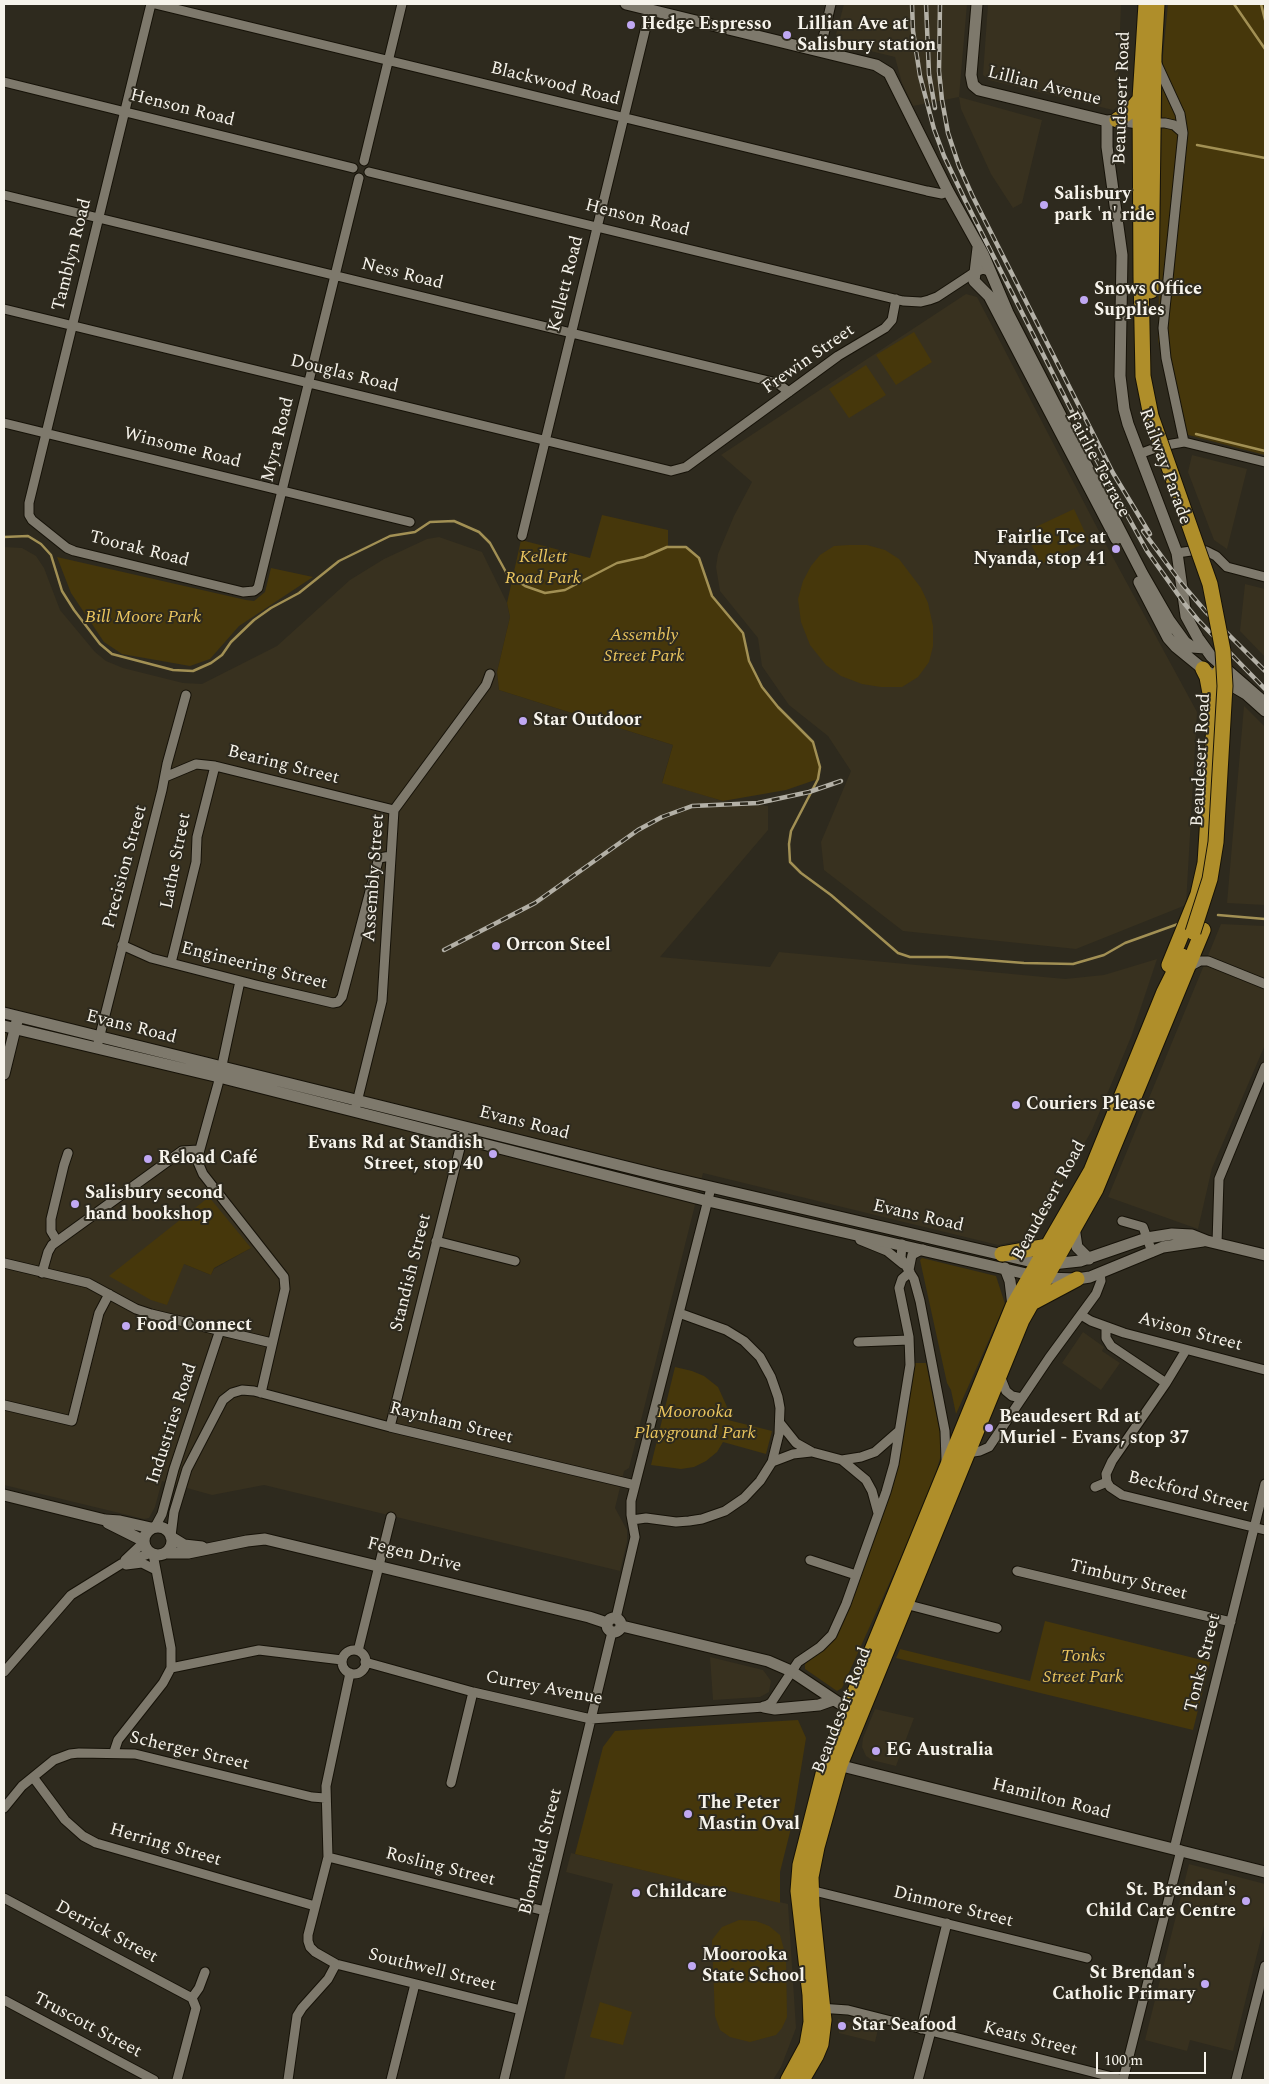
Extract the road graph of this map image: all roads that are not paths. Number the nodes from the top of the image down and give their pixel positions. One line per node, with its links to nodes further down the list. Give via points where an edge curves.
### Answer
1 (151, 4): 15 (street, Tamblyn Road)
2 (155, 4): 12 (street, Blackwood Road)
3 (402, 4): 12 (street)
4 (626, 4): 9 (street)
5 (831, 4): 10 (street)
6 (977, 4): 17 (street, Lillian Avenue, via 973,85 979,90)
7 (1146, 4): 14 (highway, Beaudesert Road)
8 (1157, 4): 11 (highway, Beaudesert Road)
9 (650, 10): 10 (street); 16 (street, Kellett Road)
10 (820, 51): 24 (street, Fairlie Terrace, via 883,68 893,80)
11 (1154, 55): 18 (highway, Beaudesert Road); 19 (street, Beaudesert Road, via 1180,114)
12 (388, 60): 16 (street, Blackwood Road); 20 (street)
13 (4, 82): 15 (street, Henson Road)
14 (1140, 99): 17 (highway, via 1129,112); 18 (highway, Beaudesert Road)
15 (125, 112): 21 (street, Henson Road); 26 (street, Tamblyn Road)
16 (624, 118): 24 (street, Blackwood Road, via 927,191 942,194); 27 (street, Kellett Road)
17 (1112, 120): 18 (street, Lillian Avenue); 44 (street, Railway Parade, via 1107,147 1122,255 1122,393 1128,424)
18 (1147, 127): 19 (street, Beaudesert Road, via 1165,123 1174,125); 69 (highway, Beaudesert Road, via 1150,351 1155,415 1218,584 1231,650 1233,718 1225,836 1220,875)
19 (1183, 133): 43 (street, Beaudesert Road, via 1163,328 1169,376)
20 (364, 161): 21 (street, via 356,163); 22 (street, via 369,165)
21 (353, 168): 23 (street)
22 (369, 172): 23 (street, via 366,177); 27 (street, Henson Road)
23 (359, 178): 31 (street, Myra Road)
24 (948, 191): 28 (street, Fairlie Terrace)
25 (4, 195): 26 (street, Ness Road)
26 (99, 218): 31 (street, Ness Road); 36 (street, Tamblyn Road)
27 (598, 226): 34 (street, Henson Road); 37 (street, Kellett Road)
28 (978, 248): 29 (street, Fairlie Terrace); 30 (street)
29 (989, 271): 30 (street); 55 (street, Fairlie Terrace)
30 (975, 272): 32 (street); 33 (street)
31 (335, 276): 37 (street, Ness Road); 38 (street, Myra Road)
32 (976, 284): 33 (street); 55 (street, Fairlie Terrace, via 989,296 1168,638)
33 (952, 287): 34 (street, via 921,302)
34 (896, 299): 39 (street, Frewin Street, via 892,320 885,328 838,356)
35 (4, 309): 36 (street, Douglas Road)
36 (73, 325): 38 (street, Douglas Road); 41 (street, Tamblyn Road)
37 (572, 333): 39 (street, Ness Road, via 777,383); 42 (street, Kellett Road)
38 (309, 383): 42 (street, Douglas Road); 47 (street, Myra Road)
39 (789, 392): 46 (street, Frewin Street)
40 (4, 423): 41 (street, Winsome Road)
41 (47, 433): 47 (street, Winsome Road); 48 (street, Tamblyn Road)
42 (546, 440): 46 (street, Douglas Road); 50 (street, Kellett Road)
43 (1184, 442): 44 (street); 45 (street)
44 (1140, 454): 51 (street, Railway Parade)
45 (1265, 462)
46 (676, 471)
47 (283, 491): 49 (street, Winsome Road); 53 (street, Myra Road, via 260,582)
48 (29, 515): 53 (street, Toorak Road, via 74,551 243,592)
49 (410, 522)
50 (522, 536)
51 (1177, 554): 52 (street, via 1206,551 1227,567); 54 (street, Railway Parade)
52 (1265, 577)
53 (254, 590)
54 (1186, 616): 55 (street); 56 (street, Railway Parade)
55 (1179, 643): 56 (street); 57 (street, Fairlie Terrace)
56 (1205, 648): 59 (street, Railway Parade)
57 (1203, 669): 59 (street, Fairlie Terrace); 61 (highway)
58 (490, 674): 67 (street, Assembly Street, via 486,685)
59 (1220, 674): 61 (highway, via 1213,686); 62 (street, Railway Parade); 63 (street, Railway Parade); 64 (highway, via 1216,758)
60 (186, 695): 66 (street, Precision Street)
61 (1212, 699): 64 (highway)
62 (1265, 703)
63 (1265, 712)
64 (1212, 763): 76 (highway, via 1205,863 1198,894 1162,984)
65 (215, 766): 66 (street, Bearing Street, via 196,764); 67 (street, Bearing Street); 72 (street, Lathe Street)
66 (165, 777): 70 (street, Precision Street)
67 (394, 810): 68 (street, Assembly Street)
68 (391, 856): 74 (street, Engineering Street, via 379,858 341,1000 333,1003); 84 (street, Assembly Street, via 382,1001)
69 (1199, 933): 71 (street, via 1202,952); 73 (highway, Beaudesert Road); 76 (highway, Beaudesert Road)
70 (122, 945): 72 (street, Engineering Street); 80 (street, Precision Street)
71 (1208, 961): 73 (street); 75 (street)
72 (171, 963): 74 (street, Engineering Street)
73 (1188, 967): 91 (highway, Beaudesert Road, via 1096,1189)
74 (240, 981): 82 (street)
75 (1265, 984)
76 (1164, 992): 99 (highway, Beaudesert Road, via 1091,1171)
77 (4, 1013): 78 (street, Evans Road)
78 (18, 1017): 79 (street); 80 (street, Evans Road)
79 (10, 1027): 80 (street, Evans Road); 83 (street)
80 (98, 1043): 82 (street, Evans Road)
81 (1265, 1067): 97 (street, via 1219,1179)
82 (220, 1072): 84 (street, Evans Road); 86 (street)
83 (4, 1074)
84 (356, 1106): 85 (street, Evans Road)
85 (463, 1133): 88 (street, Evans Road); 89 (street, Evans Road); 95 (street, Standish Street)
86 (198, 1150): 96 (street, via 182,1151); 121 (street, via 199,1169 284,1277 285,1289)
87 (68, 1153): 96 (street, via 51,1219 51,1230)
88 (711, 1188): 89 (street, Blomfield Street); 93 (street, Evans Road)
89 (708, 1201): 92 (street, Evans Road); 115 (street, Blomfield Street, via 684,1301)
90 (1122, 1220): 94 (street, via 1141,1226)
91 (1074, 1227): 103 (street, via 1077,1247); 108 (highway, Beaudesert Road)
92 (839, 1231): 98 (street, Evans Road); 107 (street, via 883,1249)
93 (904, 1232): 98 (street); 105 (street, Evans Road)
94 (1147, 1238): 97 (street, via 1192,1235); 101 (street); 103 (street)
95 (436, 1241): 104 (street); 130 (street, Standish Street)
96 (57, 1242): 109 (street, via 48,1252)
97 (1212, 1242): 101 (street, via 1176,1244); 102 (street)
98 (902, 1244): 100 (street, Evans Road); 107 (street, Beaudesert Road, via 901,1256)
99 (1048, 1246): 105 (highway); 108 (highway, Beaudesert Road)
100 (923, 1249): 105 (street, Evans Road); 107 (street, via 912,1255)
101 (1152, 1252): 110 (street)
102 (1265, 1255)
103 (1090, 1259): 108 (street)
104 (515, 1261)
105 (1003, 1261): 108 (street, Evans Road); 114 (street)
106 (4, 1264): 109 (street)
107 (908, 1269): 119 (street, via 899,1288); 136 (street, Beaudesert Road, via 917,1287 946,1437)
108 (1041, 1270): 111 (street); 113 (highway, Beaudesert Road); 114 (highway, Beaudesert Road)
109 (42, 1272): 112 (street, via 88,1283)
110 (1100, 1273): 111 (street); 116 (street, via 1099,1287)
111 (1077, 1279): 113 (highway)
112 (109, 1294): 118 (street, via 151,1314); 128 (street, via 100,1313 72,1422)
113 (1029, 1304): 124 (highway, Beaudesert Road)
114 (1013, 1306): 136 (highway, Beaudesert Road)
115 (678, 1313): 129 (street, via 726,1330 752,1349 773,1382); 139 (street, Blomfield Street)
116 (1081, 1315): 117 (street, Avison Street); 127 (street)
117 (1106, 1327): 122 (street, Avison Street); 125 (street, via 1106,1338 1111,1346)
118 (220, 1330): 121 (street); 147 (street, Industries Road, via 161,1517)
119 (909, 1340): 120 (street); 131 (street, via 910,1365)
120 (858, 1342)
121 (272, 1344): 126 (street)
122 (1186, 1350): 123 (street, Avison Street); 125 (street, Beckford Street)
123 (1265, 1370)
124 (1000, 1374): 127 (street, via 1006,1391); 133 (highway, Beaudesert Road)
125 (1166, 1384): 137 (street, Beckford Street, via 1112,1461 1106,1474)
126 (261, 1392): 130 (street, Raynham Street); 149 (street, Industries Road, via 240,1390 223,1400 185,1474)
127 (1022, 1398): 133 (street, via 986,1449)
128 (4, 1405)
129 (780, 1423): 132 (street, via 796,1442); 135 (street)
130 (390, 1426): 139 (street, Raynham Street)
131 (899, 1431): 134 (street, via 875,1452); 142 (street, via 892,1473)
132 (812, 1452): 134 (street); 135 (street, via 793,1454)
133 (967, 1453): 160 (highway, Beaudesert Road)
134 (842, 1460): 142 (street, via 866,1480)
135 (772, 1462): 145 (street, via 753,1490 715,1515 676,1522 646,1518)
136 (946, 1473): 174 (highway, Beaudesert Road)
137 (1107, 1482): 140 (street, Beckford Street); 146 (street, Beckford Street, via 1122,1495)
138 (1265, 1484): 146 (street, Tonks Street)
139 (635, 1485): 145 (street, Blomfield Street, via 630,1508)
140 (1095, 1486)
141 (4, 1495): 144 (street)
142 (878, 1514): 159 (street)
143 (391, 1517): 156 (street)
144 (105, 1520): 147 (street); 150 (street)
145 (632, 1520): 162 (street, Blomfield Street, via 635,1537)
146 (1254, 1527): 148 (street, Beckford Street); 161 (street, Tonks Street)
147 (153, 1528): 149 (street, via 164,1528); 150 (street, via 146,1533)
148 (1265, 1530)
149 (171, 1536): 151 (street, Fegen Drive, via 184,1545); 153 (street, via 171,1545)
150 (144, 1542): 152 (street); 155 (street)
151 (211, 1548): 153 (street, Fegen Drive, via 188,1554); 156 (street, Fegen Drive, via 265,1539)
152 (152, 1553): 153 (street); 155 (street); 157 (street)
153 (165, 1553)
154 (810, 1560): 159 (street)
155 (119, 1565): 157 (street, via 142,1563); 169 (street, via 66,1599)
156 (378, 1566): 162 (street, Fegen Drive); 164 (street)
157 (156, 1570): 167 (street, via 171,1648)
158 (1017, 1572): 161 (street, Timbury Street)
159 (856, 1576): 168 (street, via 832,1635)
160 (905, 1604): 163 (street); 174 (highway, Beaudesert Road)
161 (1231, 1622): 182 (street, Tonks Street)
162 (614, 1625): 168 (street, Fegen Drive, via 754,1656); 175 (street, Blomfield Street)
163 (998, 1628)
164 (358, 1651): 165 (street, via 347,1652); 166 (street)
165 (342, 1660): 167 (street, via 259,1650); 170 (street)
166 (365, 1662): 170 (street, via 359,1672); 171 (street, Currey Avenue)
167 (171, 1668): 176 (street, via 118,1740)
168 (791, 1671): 172 (street, Fegen Drive); 173 (street, via 778,1695)
169 (4, 1672)
170 (350, 1673): 180 (street, Southwell Street)
171 (472, 1692): 175 (street, Currey Avenue); 179 (street)
172 (832, 1700): 173 (street, via 819,1705); 174 (street, Fegen Drive)
173 (764, 1708): 175 (street, Currey Avenue)
174 (855, 1710): 177 (highway, Beaudesert Road)
175 (591, 1719): 188 (street, Blomfield Street)
176 (114, 1752): 178 (street, Scherger Street, via 70,1754 54,1760); 180 (street, Scherger Street, via 135,1754)
177 (834, 1764): 182 (street, Hamilton Road); 185 (highway, Beaudesert Road); 197 (highway, Beaudesert Road, via 804,1846 798,1879)
178 (33, 1777): 181 (street, Scherger Street); 187 (street, Herring Street, via 66,1820 96,1843)
179 (451, 1783)
180 (325, 1798): 183 (street, Southwell Street)
181 (4, 1808)
182 (1177, 1850): 184 (street, Hamilton Road); 209 (street, Tonks Street)
183 (328, 1857): 187 (street, Southwell Street); 188 (street, Rosling Street)
184 (1265, 1872)
185 (810, 1890): 189 (street, Dinmore Street); 197 (highway, Beaudesert Road)
186 (4, 1898): 195 (street, Derrick Street)
187 (315, 1906): 191 (street, Southwell Street, via 308,1941 315,1952)
188 (545, 1911): 198 (street, Blomfield Street)
189 (947, 1922): 190 (street, Dinmore Street); 199 (street)
190 (1086, 1958)
191 (336, 1964): 194 (street, Southwell Street); 203 (street, via 328,1979 297,2016)
192 (1265, 1966): 210 (street)
193 (205, 1972): 195 (street)
194 (415, 1984): 198 (street, Southwell Street); 204 (street)
195 (192, 1998): 202 (street, via 196,2008)
196 (4, 2000): 201 (street, Truscott Street)
197 (817, 2008): 199 (street, Keats Street, via 848,2010); 206 (highway, Beaudesert Road, via 807,2045); 207 (highway, Beaudesert Road, via 821,2044)
198 (521, 2010): 205 (street, Blomfield Street)
199 (920, 2028): 200 (street, Keats Street)
200 (931, 2031): 208 (street); 209 (street, Keats Street)
201 (154, 2080)
202 (177, 2080)
203 (288, 2080)
204 (391, 2080)
205 (504, 2080)
206 (788, 2080)
207 (802, 2080)
208 (918, 2080)
209 (1123, 2080)
210 (1236, 2080)

